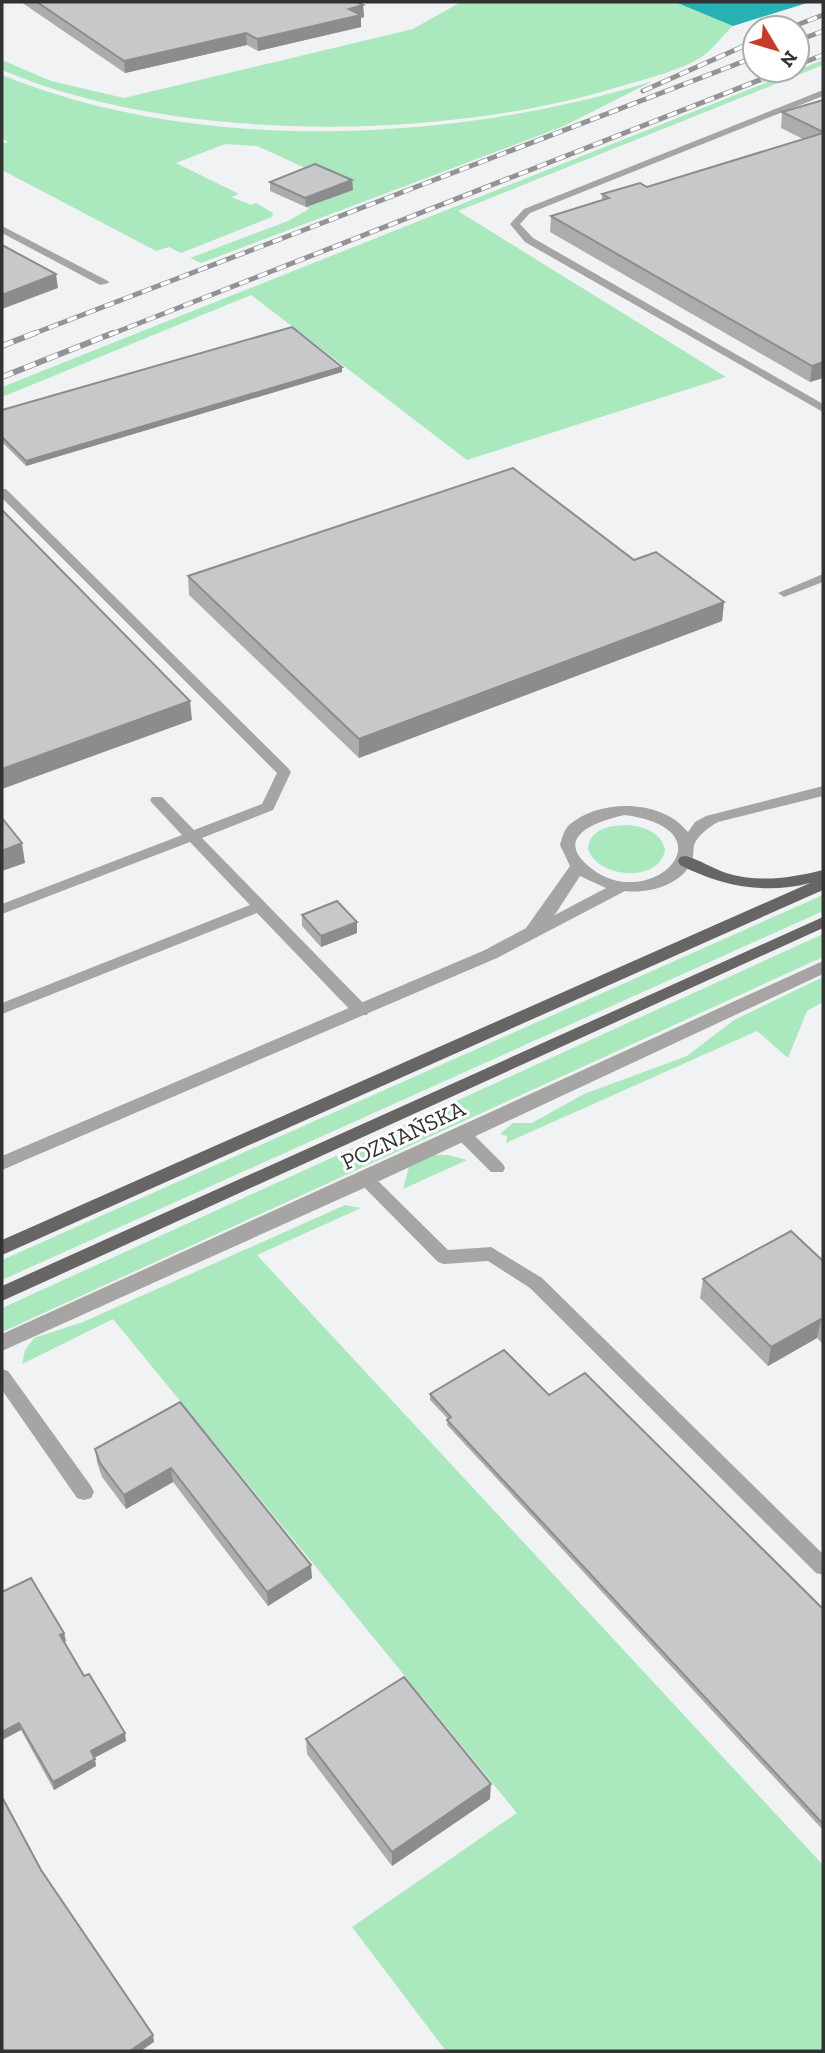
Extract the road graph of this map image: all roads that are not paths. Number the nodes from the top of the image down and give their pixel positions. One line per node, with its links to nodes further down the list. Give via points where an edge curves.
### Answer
1 (823, 93): 4 (lane, via 527,211 515,224 529,240)
2 (2, 229): 3 (lane)
3 (104, 283)
4 (823, 409)
5 (2, 492): 10 (lane, via 284,772 268,807)
6 (823, 578): 7 (lane)
7 (784, 593)
8 (823, 791): 11 (street, via 712,819 701,825)
9 (157, 800): 10 (lane)
10 (192, 836): 16 (lane); 17 (lane)
11 (687, 853): 12 (street, via 680,831 666,820 625,810 604,812 586,819 570,835 569,855); 13 (main road, via 711,873 758,884 785,884); 15 (street, via 677,872 662,881)
12 (578, 868): 15 (street); 19 (street)
13 (823, 875)
14 (823, 884): 27 (main road)
15 (621, 886): 19 (street, via 570,916)
16 (260, 906): 21 (lane); 22 (lane)
17 (2, 909)
18 (823, 922): 28 (main road, POZNAŃSKA)
19 (526, 934): 22 (street)
20 (823, 967): 23 (street, POZNAŃSKA)
21 (2, 1009)
22 (361, 1011): 24 (street)
23 (463, 1134): 25 (lane); 26 (street, POZNAŃSKA)
24 (2, 1163)
25 (496, 1168)
26 (366, 1179): 29 (street, POZNAŃSKA); 32 (lane, via 444,1257 491,1254 536,1283)
27 (2, 1248)
28 (2, 1294)
29 (2, 1343)
30 (2, 1376): 31 (lane)
31 (84, 1492)
32 (823, 1567)

